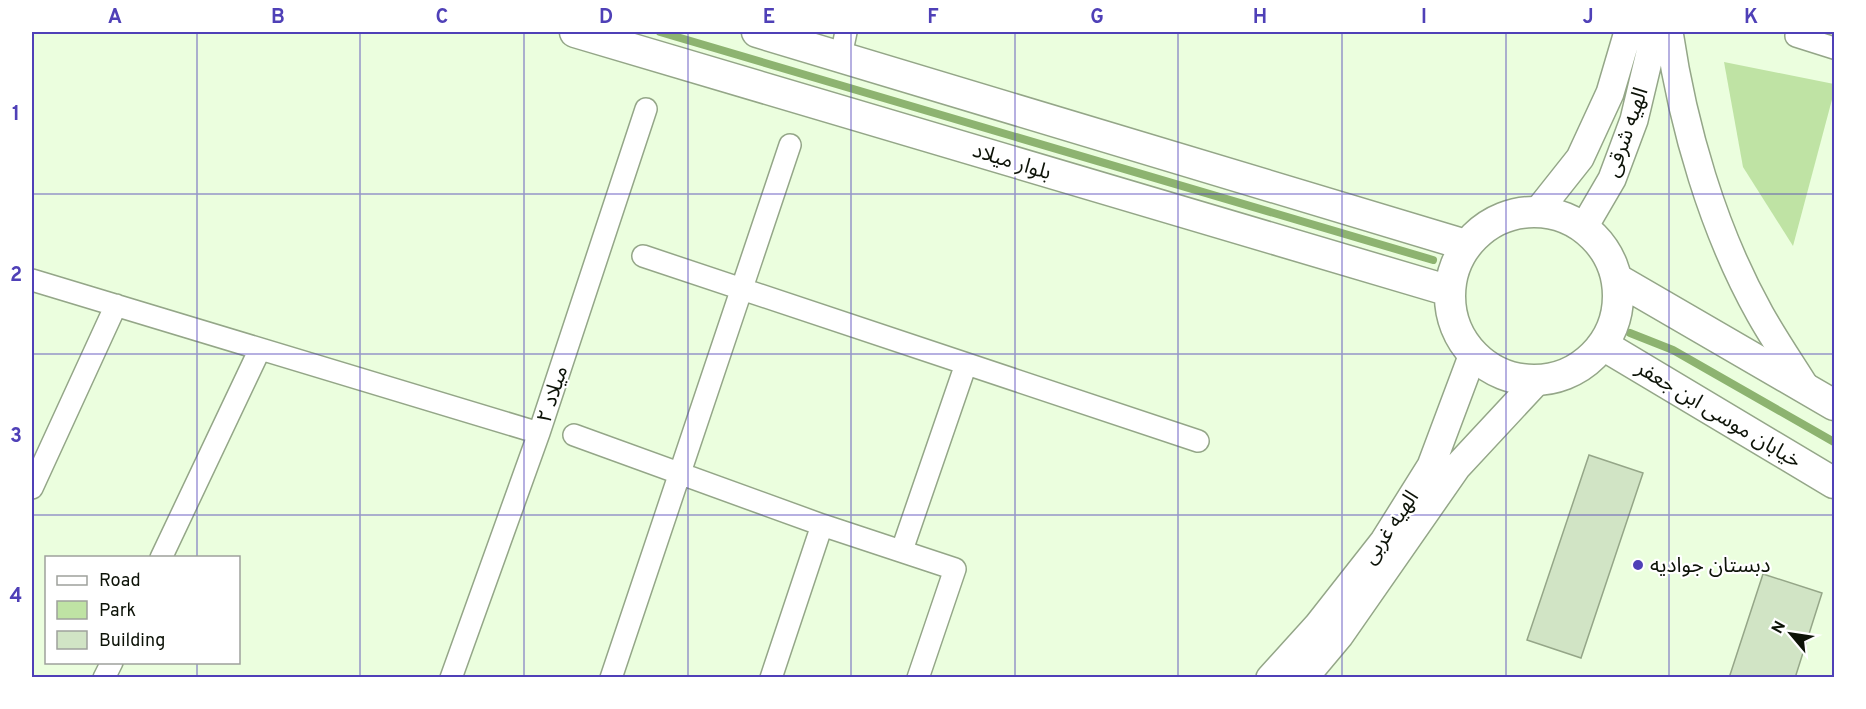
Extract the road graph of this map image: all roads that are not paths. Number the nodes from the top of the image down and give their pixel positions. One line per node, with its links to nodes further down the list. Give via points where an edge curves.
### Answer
1 (575, 32): 18 (main road, بلوار میلاد)
2 (757, 32): 7 (main road)
3 (1628, 32): 11 (street, الهیه شرقی, via 1610,93 1580,158)
4 (1655, 32): 12 (street, الهیه شرقی, via 1634,120 1612,179)
5 (1669, 32): 25 (street, via 1675,75 1720,230 1760,314)
6 (1797, 34): 8 (street)
7 (843, 44): 13 (main road)
8 (1834, 48)
9 (646, 109): 27 (street, میلاد ۲)
10 (790, 146): 17 (street)
11 (1538, 211): 12 (main road, via 1562,215); 13 (main road, via 1510,214 1486,226)
12 (1584, 227): 15 (main road, via 1611,259)
13 (1466, 245): 18 (main road, via 1455,267)
14 (642, 256): 17 (street)
15 (1617, 279): 20 (main road, via 1619,302); 25 (main road)
16 (32, 280): 19 (street)
17 (741, 289): 23 (street); 30 (street)
18 (1450, 291): 22 (main road, via 1453,320)
19 (116, 305): 21 (street); 32 (street)
20 (1603, 345): 24 (main road, via 1585,364 1562,376); 31 (main road, خیابان موسی ابن جعفر)
21 (260, 348): 27 (street); 35 (street)
22 (1473, 354): 24 (main road, via 1512,378); 42 (street, الهیه غربی, via 1431,466 1384,541)
23 (966, 364): 29 (street); 34 (street)
24 (1537, 381): 43 (street, الهیه غربی, via 1457,467 1340,635)
25 (1806, 388): 26 (main road)
26 (1834, 405)
27 (539, 433): 38 (street, میلاد ۲)
28 (574, 435): 30 (street)
29 (1198, 441)
30 (680, 473): 33 (street); 39 (street)
31 (1834, 483)
32 (32, 488)
33 (822, 525): 34 (street); 40 (street)
34 (902, 550): 41 (street, via 955,569)
35 (162, 556)
36 (112, 664): 37 (street)
37 (105, 678)
38 (451, 678)
39 (611, 678)
40 (771, 678)
41 (918, 678)
42 (1270, 678)
43 (1304, 678)

